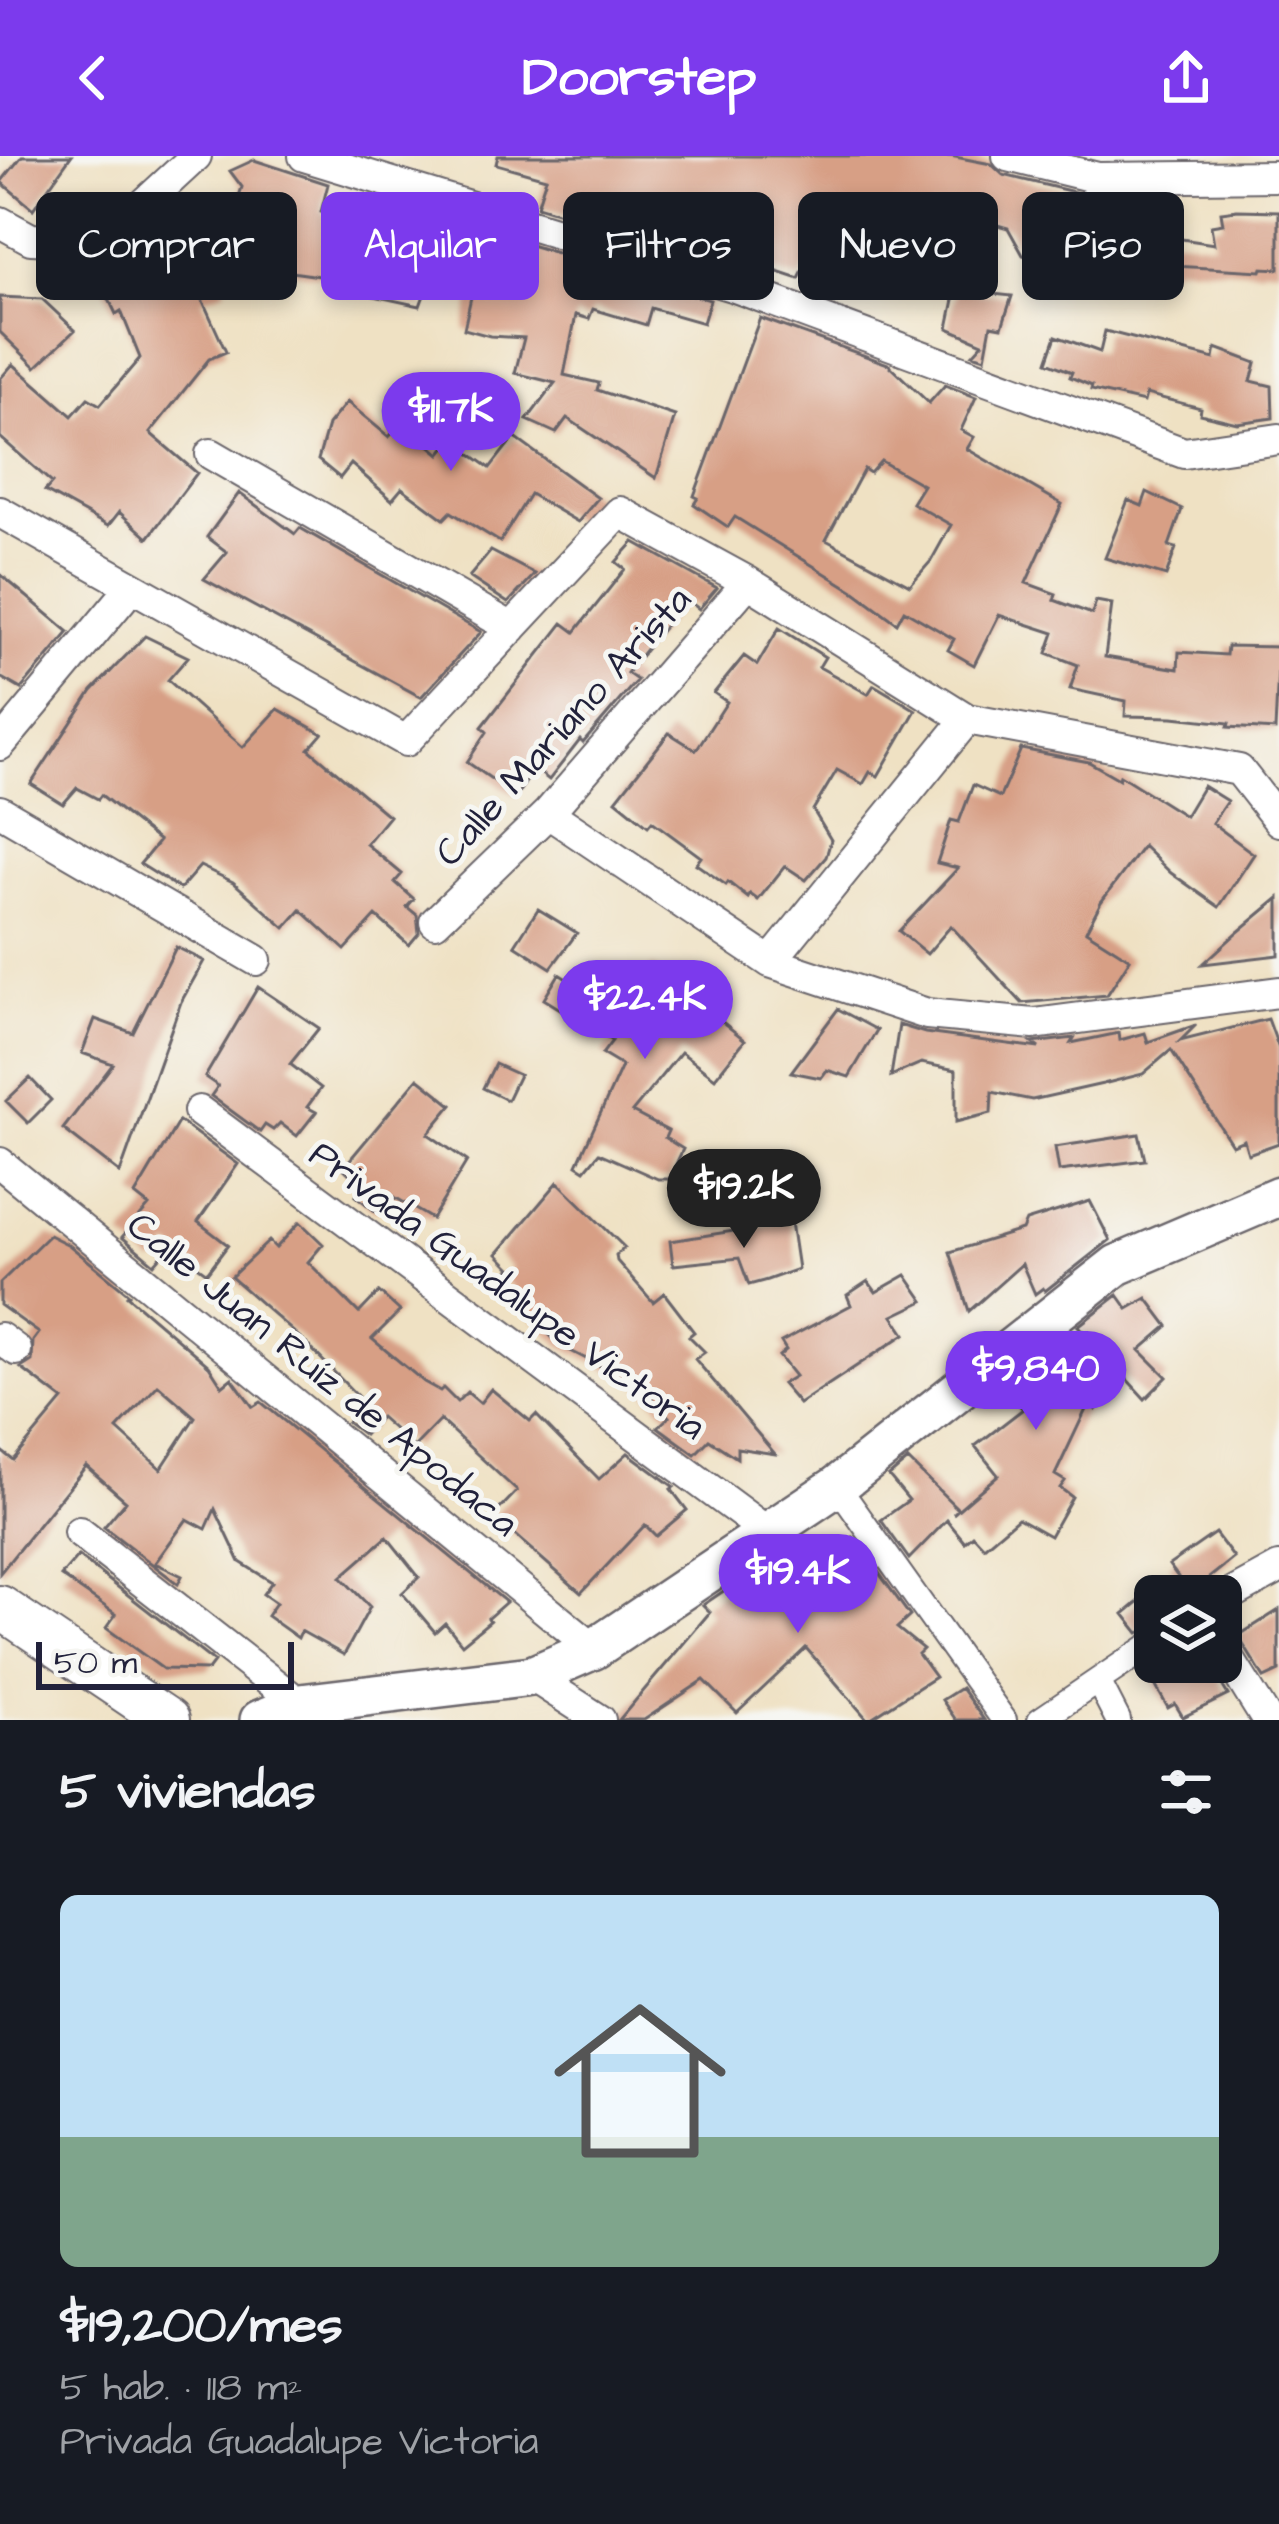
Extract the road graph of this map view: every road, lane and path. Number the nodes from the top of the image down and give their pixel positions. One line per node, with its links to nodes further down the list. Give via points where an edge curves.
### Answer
1 (196, 156): 7 (street, via 103,242 31,239)
2 (304, 156): 8 (street, via 735,286 1184,453)
3 (1008, 156): 5 (street)
4 (1279, 176): 5 (street)
5 (1098, 178): 6 (street)
6 (1097, 192)
7 (0, 222)
8 (1279, 440)
9 (211, 454): 13 (street)
10 (0, 512): 12 (street)
11 (748, 583): 13 (street, via 620,512); 14 (street); 17 (street, Calle Mariano Arista)
12 (131, 588): 13 (street, via 406,741); 15 (street)
13 (512, 628)
14 (967, 719): 18 (street, via 1239,770); 21 (street)
15 (0, 745)
16 (0, 811): 20 (street)
17 (548, 813): 19 (street, Calle Mariano Arista); 21 (street)
18 (1279, 821)
19 (435, 922)
20 (256, 960)
21 (770, 962): 22 (street, via 927,1014 1034,1024)
22 (1279, 992)
23 (199, 1112): 28 (street, Privada Guadalupe Victoria)
24 (0, 1163): 32 (street, Calle Juan Ruíz de Apodaca)
25 (1279, 1196): 26 (street, via 1117,1265)
26 (837, 1486): 28 (street); 41 (street)
27 (79, 1532): 37 (street)
28 (770, 1534): 32 (street)
29 (1279, 1568): 30 (street)
30 (1242, 1588)
31 (0, 1607): 38 (main road)
32 (594, 1648): 34 (street)
33 (1134, 1656): 36 (street)
34 (532, 1676): 37 (street); 40 (street)
35 (1242, 1680): 44 (street)
36 (1098, 1681): 42 (street); 43 (street)
37 (300, 1704): 39 (street)
38 (168, 1720)
39 (260, 1720)
40 (600, 1720)
41 (1004, 1720)
42 (1040, 1720)
43 (1118, 1720)
44 (1267, 1720)

